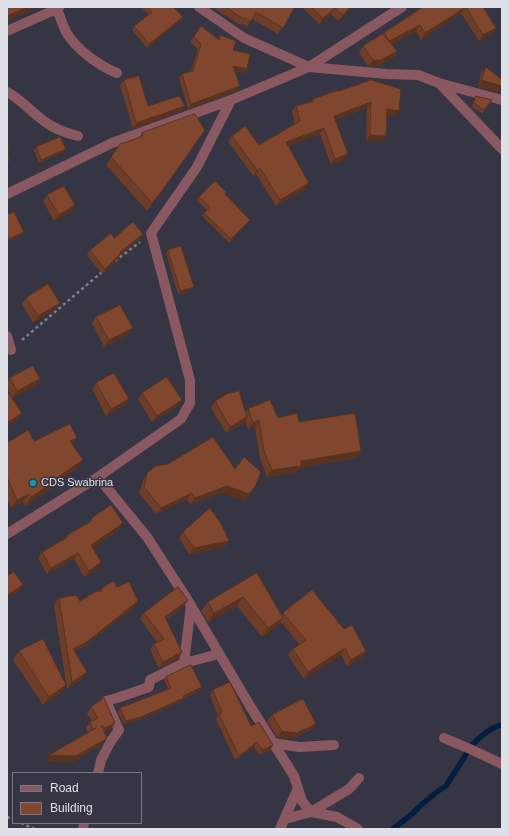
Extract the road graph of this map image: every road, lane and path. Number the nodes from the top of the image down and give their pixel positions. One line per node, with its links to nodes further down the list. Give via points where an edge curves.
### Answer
1 (199, 7): 5 (street, via 244,38)
2 (402, 7): 5 (street)
3 (57, 9): 4 (street); 6 (street, via 66,32 76,45)
4 (7, 31)
5 (309, 67): 7 (street, via 418,75); 9 (street)
6 (117, 73)
7 (439, 83): 10 (street); 12 (street)
8 (7, 92): 11 (street, via 56,129)
9 (231, 100): 13 (street, via 112,143); 14 (street, via 198,167)
10 (502, 100)
11 (78, 136)
12 (502, 149)
13 (7, 194)
14 (151, 233): 15 (path); 19 (street, via 190,380 190,403 181,419)
15 (112, 264)
16 (106, 269): 18 (path)
17 (7, 336): 18 (street)
18 (11, 350)
19 (98, 477): 20 (street); 21 (street, via 147,536)
20 (7, 534)
21 (191, 605): 22 (street); 23 (street)
22 (219, 654): 23 (street); 25 (street)
23 (184, 663): 28 (street, via 150,680 149,687 106,701 119,730 101,760)
24 (444, 738): 27 (street)
25 (273, 743): 26 (street, via 299,748); 30 (street, via 294,776)
26 (334, 745)
27 (502, 764)
28 (98, 772)
29 (359, 778): 31 (street, via 349,789)
30 (298, 788): 31 (street, via 302,801); 32 (street)
31 (311, 812): 32 (street); 36 (street, via 337,817)
32 (285, 819): 35 (street)
33 (23, 824): 34 (path)
34 (35, 829)
35 (280, 829)
36 (358, 829)

